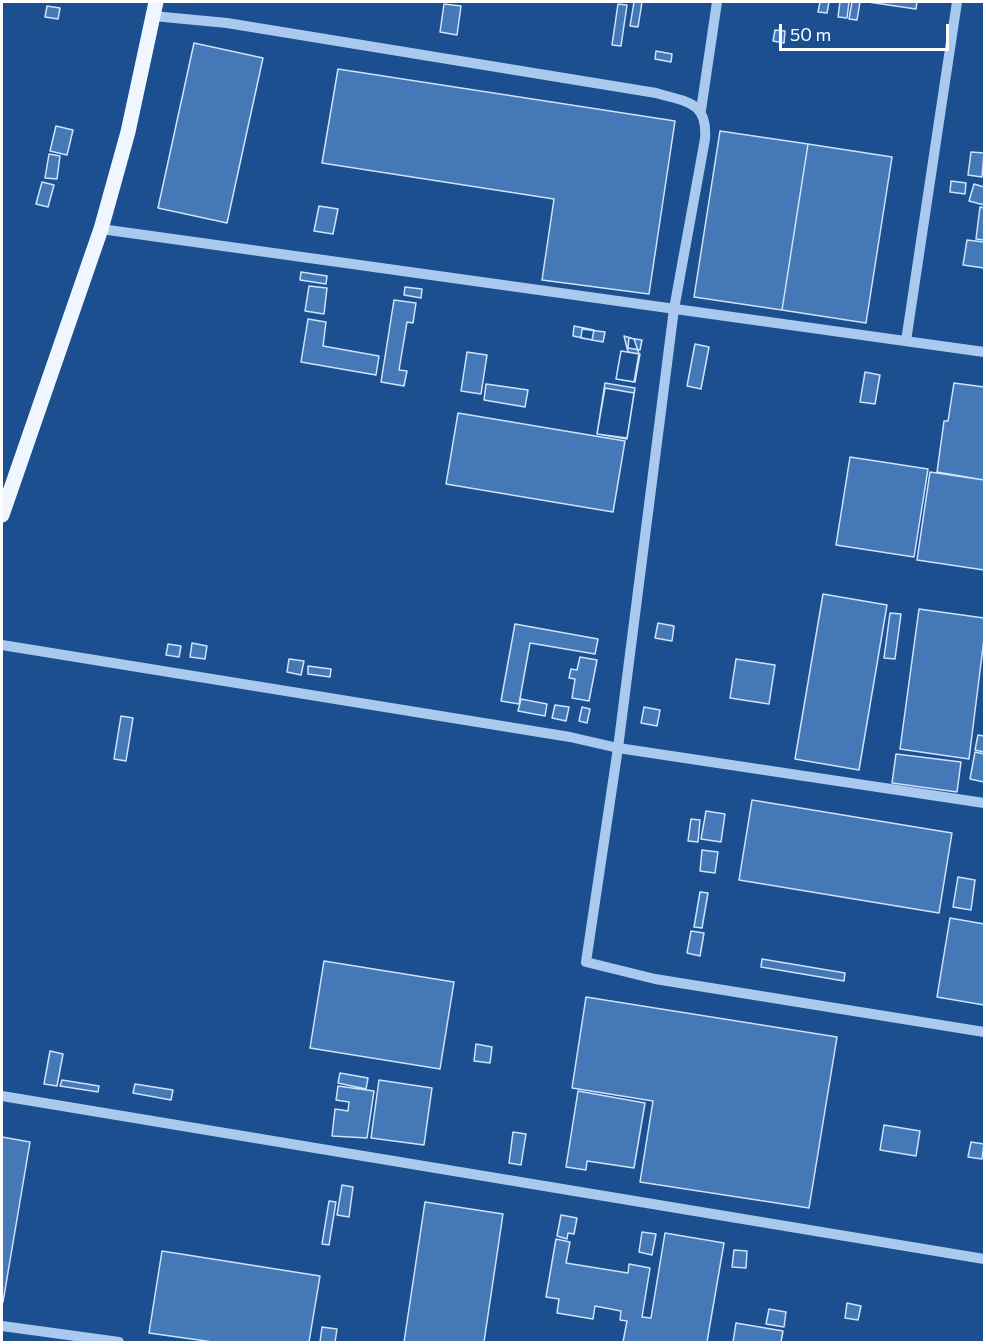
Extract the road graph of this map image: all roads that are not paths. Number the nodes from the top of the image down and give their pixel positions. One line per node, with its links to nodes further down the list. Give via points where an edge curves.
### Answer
1 (717, 2): 4 (street)
2 (957, 2): 7 (street)
3 (154, 9): 4 (street, via 656,93); 5 (main road, via 128,132)
4 (701, 110): 6 (street, via 706,122 705,139)
5 (101, 229): 6 (street); 9 (main road)
6 (674, 309): 7 (street); 11 (street)
7 (906, 341): 8 (street)
8 (984, 352)
9 (2, 515)
10 (2, 645): 11 (street, via 397,708)
11 (618, 748): 12 (street); 13 (street, via 586,962 655,979)
12 (984, 803)
13 (984, 1032)
14 (2, 1096): 15 (street)
15 (984, 1259)
16 (2, 1326): 17 (street)
17 (119, 1342)

